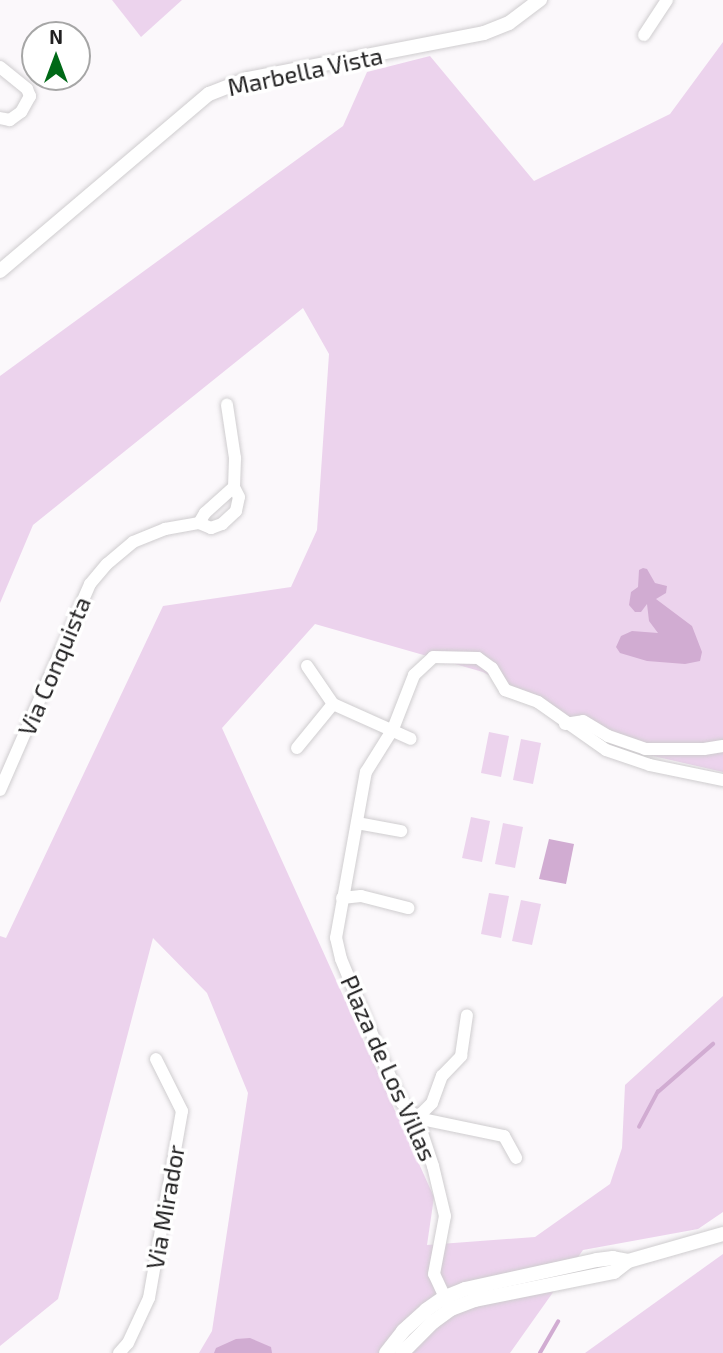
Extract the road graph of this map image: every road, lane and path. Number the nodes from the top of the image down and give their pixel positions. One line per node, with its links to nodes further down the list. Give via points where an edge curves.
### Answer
1 (540, 0): 6 (street, Marbella Vista, via 509,23 484,33 247,79 209,94)
2 (667, 0): 3 (street)
3 (643, 35)
4 (0, 67): 5 (street, via 30,96 21,112 10,120)
5 (0, 118)
6 (0, 271)
7 (227, 405): 8 (street, Via Conquista)
8 (234, 487): 9 (street); 9 (street, Via Conquista, via 238,503 232,516 211,528)
9 (199, 523): 18 (street, Via Conquista, via 133,542 90,584)
10 (307, 666): 11 (street)
11 (333, 704): 13 (street); 16 (street)
12 (565, 724): 13 (street, Plaza de Los Villas, via 538,702 505,690 492,668 478,658 433,657 414,675); 15 (street, via 583,721 608,736 646,749); 17 (street, via 618,755)
13 (393, 730): 14 (street); 19 (street, Plaza de Los Villas, via 368,768)
14 (411, 739)
15 (723, 746)
16 (297, 748)
17 (723, 780)
18 (0, 790)
19 (357, 823): 20 (street); 21 (street, Plaza de Los Villas)
20 (401, 831)
21 (342, 898): 22 (street, via 361,896); 25 (street, Plaza de Los Villas, via 336,930 341,959 402,1103)
22 (408, 908)
23 (467, 1015): 25 (street, via 461,1056 442,1076 432,1103)
24 (156, 1059): 29 (street, Via Mirador, via 182,1111 149,1298)
25 (417, 1118): 26 (street, via 504,1136); 28 (street, Plaza de Los Villas, via 444,1206 434,1269)
26 (516, 1158)
27 (723, 1234): 28 (street, via 628,1261 614,1272)
28 (447, 1303): 30 (street, via 403,1331); 31 (street)
29 (119, 1353)
30 (386, 1353)
31 (402, 1353)

